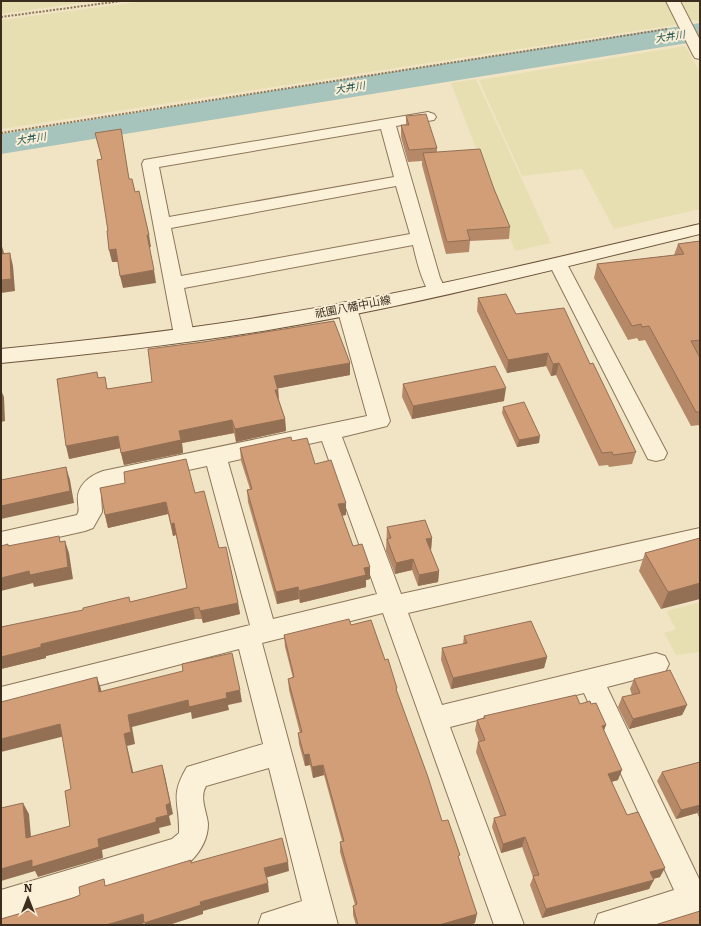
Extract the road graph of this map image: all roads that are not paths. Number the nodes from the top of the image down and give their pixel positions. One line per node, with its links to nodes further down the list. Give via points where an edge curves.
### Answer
1 (672, 1): 2 (street)
2 (691, 30): 3 (street)
3 (700, 55)
4 (428, 117): 5 (street)
5 (387, 123): 6 (street); 7 (street, via 150,164)
6 (403, 180): 7 (street); 9 (street)
7 (161, 224): 11 (street)
8 (699, 231): 10 (street, 祇園八幡中山線)
9 (420, 238): 11 (street); 12 (street)
10 (558, 264): 12 (street, 祇園八幡中山線); 17 (street)
11 (173, 284): 14 (street)
12 (437, 290): 13 (street, 祇園八幡中山線)
13 (347, 308): 14 (street, 祇園八幡中山線); 16 (street, via 379,421)
14 (184, 335): 15 (street, 祇園八幡中山線, via 115,345)
15 (1, 356)
16 (330, 432): 18 (street); 21 (street)
17 (656, 453)
18 (216, 455): 20 (street, via 103,480 96,483 89,492 91,512 85,522); 22 (street)
19 (700, 537): 21 (street)
20 (1, 541)
21 (392, 603): 22 (street); 26 (street)
22 (256, 634): 25 (street); 27 (street)
23 (656, 664): 24 (street)
24 (591, 680): 26 (street); 28 (street)
25 (1, 699)
26 (434, 719): 32 (street)
27 (279, 752): 29 (street, via 197,776 189,786 188,793 194,832 190,843 181,851); 30 (street)
28 (697, 898): 33 (street)
29 (1, 905)
30 (321, 918): 31 (street)
31 (273, 925)
32 (509, 925)
33 (609, 925)

